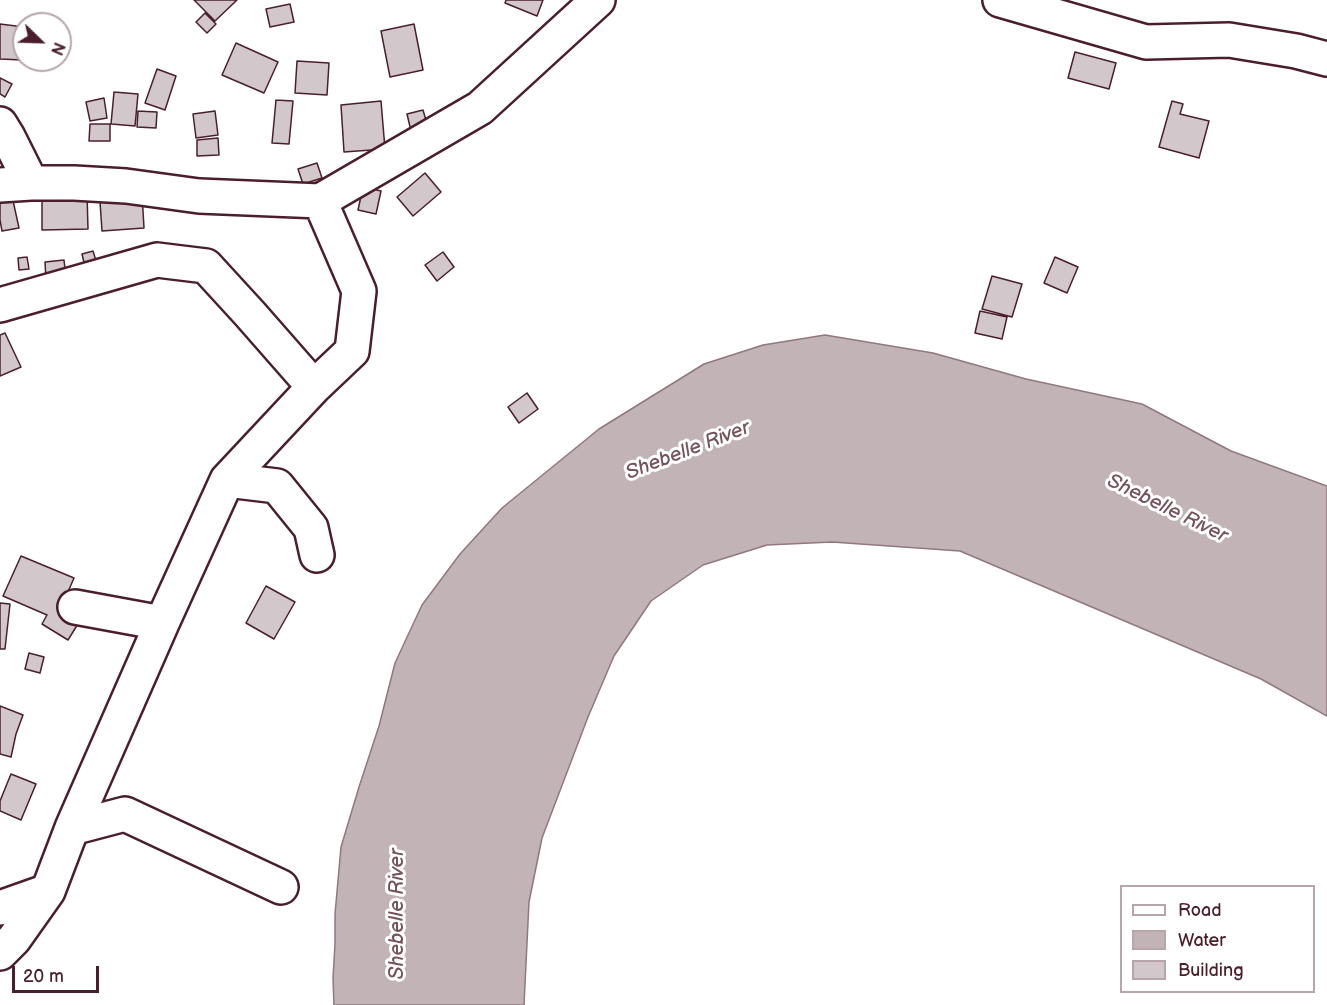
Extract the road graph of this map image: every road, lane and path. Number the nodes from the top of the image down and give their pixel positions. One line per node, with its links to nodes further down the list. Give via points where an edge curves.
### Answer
1 (598, 0): 6 (street, via 480,108)
2 (1000, 0): 3 (street, via 1146,42 1229,40)
3 (1327, 59)
4 (0, 124): 5 (street, via 8,137)
5 (15, 184): 6 (street, via 74,183 199,196)
6 (320, 201): 8 (street, via 359,291 352,351)
7 (0, 305): 8 (street, via 157,260 206,266)
8 (314, 387): 9 (street)
9 (227, 480): 10 (street, via 277,486 311,528); 12 (street)
10 (317, 555)
11 (75, 607): 12 (street)
12 (162, 623): 13 (street)
13 (72, 828): 14 (street, via 125,814); 15 (street)
14 (281, 886)
15 (48, 891): 16 (street); 17 (street)
16 (0, 908)
17 (0, 953)

